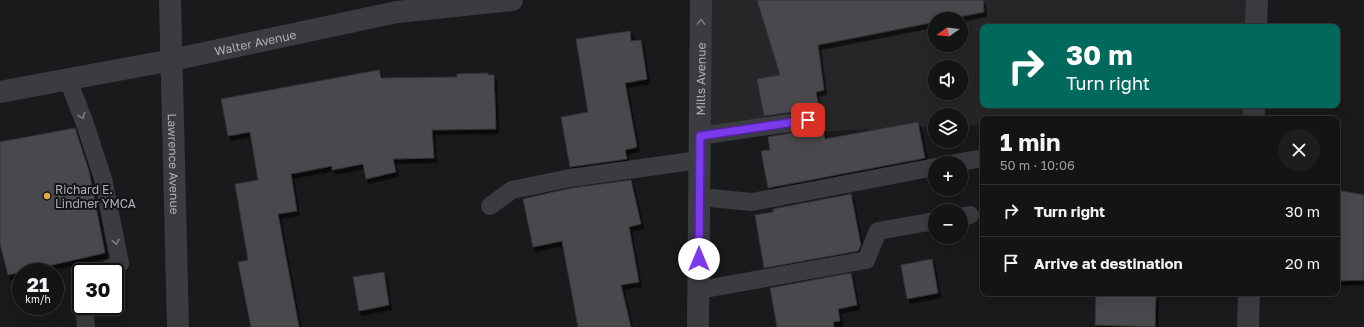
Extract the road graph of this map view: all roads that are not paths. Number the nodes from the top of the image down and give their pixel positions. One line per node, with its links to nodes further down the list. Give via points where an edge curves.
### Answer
1 (170, 0): 6 (street, Lawrence Avenue)
2 (512, 0): 6 (street, Walter Avenue, via 397,12)
3 (701, 0): 10 (street, Mills Avenue, one-way to 3)
4 (1257, 0): 5 (street)
5 (1256, 24)
6 (172, 60): 7 (street, Walter Avenue); 23 (street, Lawrence Avenue)
7 (68, 80): 8 (street, Walter Avenue); 18 (lane, one-way to 18, via 103,179)
8 (0, 92)
9 (808, 120): 10 (lane)
10 (700, 136): 12 (street, Mills Avenue)
11 (978, 159): 13 (lane)
12 (699, 160): 15 (street, Mills Avenue); 16 (lane, via 570,178 512,190)
13 (968, 161)
14 (928, 168): 15 (lane, via 752,202)
15 (700, 197): 19 (street, Mills Avenue)
16 (490, 206)
17 (928, 222): 19 (lane, via 878,232 866,260)
18 (120, 263)
19 (699, 290): 24 (street, Mills Avenue)
20 (1249, 296): 25 (street)
21 (85, 315): 22 (lane)
22 (86, 327)
23 (178, 327)
24 (698, 327)
25 (1248, 327)

